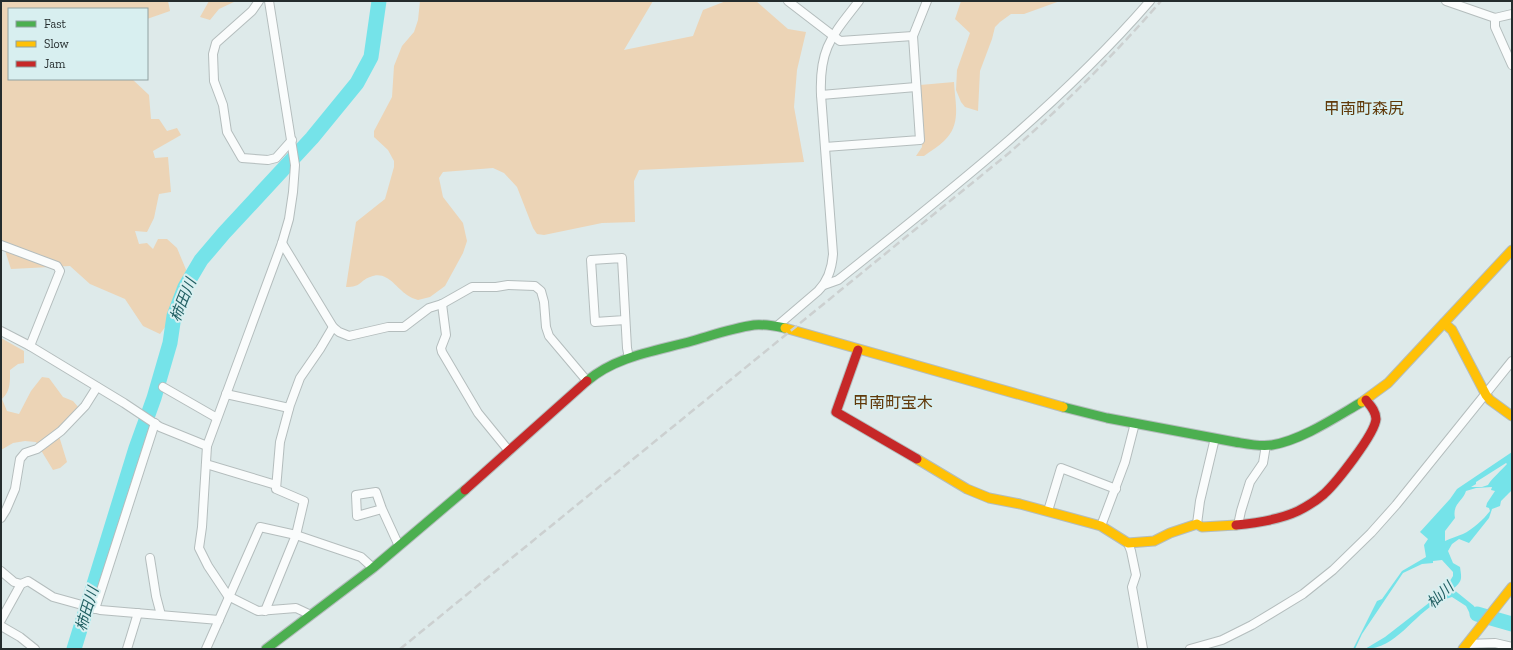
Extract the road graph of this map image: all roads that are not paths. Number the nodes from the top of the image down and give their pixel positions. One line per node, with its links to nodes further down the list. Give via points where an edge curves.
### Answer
1 (259, 1): 15 (street, via 252,11 216,43 213,54 214,81 223,105 227,132 242,158 276,158)
2 (269, 1): 15 (street)
3 (788, 1): 10 (street)
4 (859, 1): 10 (street)
5 (927, 1): 11 (street)
6 (1150, 1): 20 (street, via 1092,62 1012,138 838,280)
7 (1446, 1): 9 (street)
8 (1512, 14): 9 (street)
9 (1495, 18): 12 (street, via 1495,27)
10 (833, 36): 11 (street, via 840,41); 14 (street, via 822,63)
11 (913, 36): 13 (street)
12 (1512, 65)
13 (916, 87): 14 (street); 16 (street, via 920,140)
14 (821, 95): 16 (street)
15 (292, 144): 17 (street, via 295,165 293,192)
16 (825, 147): 20 (street, via 833,254 830,273)
17 (282, 243): 25 (street); 34 (street)
18 (1, 245): 27 (street, via 57,266 60,271)
19 (1512, 250): 23 (street)
20 (824, 285): 24 (street)
21 (442, 304): 25 (street, via 429,308 404,327 388,327 349,336); 31 (street, via 476,286 508,285 539,288 543,294 549,336); 45 (street, via 446,335 442,352 478,413)
22 (625, 320): 22 (street, via 622,258 591,260 595,322); 29 (street)
23 (1444, 323): 35 (street, via 1452,330); 36 (street, via 1388,383)
24 (777, 326): 28 (street); 29 (street, via 750,326)
25 (332, 327): 37 (street, via 300,378)
26 (1, 331): 27 (street)
27 (30, 346): 32 (street)
28 (858, 350): 41 (street, via 1062,407); 50 (street, via 836,412 967,489 993,499)
29 (629, 358): 31 (street, via 606,367)
30 (1512, 361): 35 (street)
31 (587, 381): 45 (street)
32 (97, 387): 40 (street); 51 (street, via 85,406 61,432 37,449 25,453 20,459 15,489)
33 (163, 387): 39 (street)
34 (226, 394): 37 (street); 39 (street)
35 (1488, 398): 38 (street); 79 (street, via 1371,533 1333,570 1303,594 1252,625 1222,640)
36 (1366, 400): 43 (street, via 1297,438); 53 (street, via 1376,414 1376,420 1346,468 1325,494 1299,511 1268,521)
37 (290, 408): 47 (street, via 280,442)
38 (1512, 416)
39 (217, 418): 44 (street)
40 (154, 422): 44 (street, via 160,427); 64 (street)
41 (1135, 423): 42 (street); 48 (street)
42 (1215, 438): 43 (street); 52 (street)
43 (1266, 445): 53 (street, via 1263,463 1250,482)
44 (207, 446): 46 (street)
45 (509, 451): 57 (street)
46 (206, 464): 47 (street); 63 (street, via 199,548)
47 (276, 484): 55 (street, via 276,489 304,501)
48 (1116, 489): 50 (street, via 1061,468); 54 (street)
49 (382, 509): 57 (street)
50 (1048, 511): 54 (street)
51 (1, 518)
52 (1197, 524): 53 (street, via 1202,527); 56 (street, via 1154,540)
53 (1238, 525)
54 (1101, 526): 56 (street)
55 (296, 535): 59 (street, via 361,557); 63 (street, via 260,527); 65 (street)
56 (1128, 543): 78 (street, via 1136,575 1132,587)
57 (399, 546): 59 (street)
58 (150, 558): 67 (street)
59 (373, 568): 68 (street)
60 (1, 571): 61 (street, via 14,582)
61 (21, 584): 64 (street, via 28,581 53,597); 69 (street)
62 (1512, 587): 72 (street)
63 (228, 596): 65 (street, via 258,611); 70 (street)
64 (95, 609): 66 (street)
65 (266, 611): 68 (street, via 296,608)
66 (138, 613): 67 (street); 75 (street)
67 (161, 615): 70 (street)
68 (311, 615): 77 (street)
69 (1, 620)
70 (219, 620): 76 (street)
71 (1, 626): 74 (street)
72 (1465, 646): 73 (street, via 1495,643)
73 (1512, 647)
74 (35, 649)
75 (127, 649)
76 (206, 649)
77 (266, 649)
78 (1143, 649)
79 (1190, 649)

